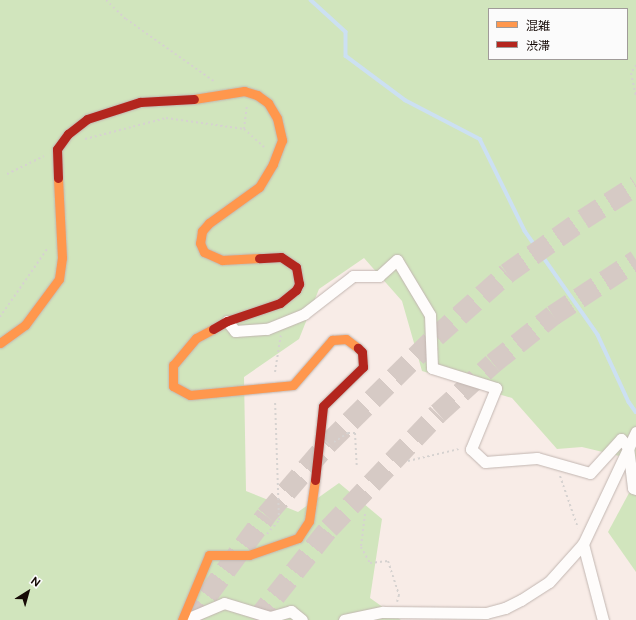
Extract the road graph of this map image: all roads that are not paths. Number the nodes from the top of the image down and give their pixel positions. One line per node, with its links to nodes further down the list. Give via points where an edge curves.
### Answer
1 (227, 321): 2 (street, via 280,303 296,290 299,284 296,267 281,257 222,260 204,252 200,243 202,231 209,223 259,187 273,164 282,140 277,118 268,103 250,93 140,102 87,119 68,134 57,149 62,258 60,279 25,325); 4 (street, via 235,332 267,329 304,314 353,276 379,276 397,260 430,315 432,368 496,388 471,449 485,462 537,458 590,473 622,439); 7 (street, via 196,338 184,350 173,365 173,386 190,395 293,385 332,340 346,339 362,352 363,367 323,406 320,451 309,520 298,538 249,554 209,555)
2 (0, 343)
3 (636, 432): 4 (street)
4 (628, 447): 5 (street, via 633,488); 6 (street)
5 (636, 490)
6 (583, 544): 9 (street, via 549,582 505,608 486,613 383,612); 10 (street)
7 (183, 620): 8 (street, via 224,603 270,617 291,612)
8 (302, 620)
9 (344, 620)
10 (603, 620)

